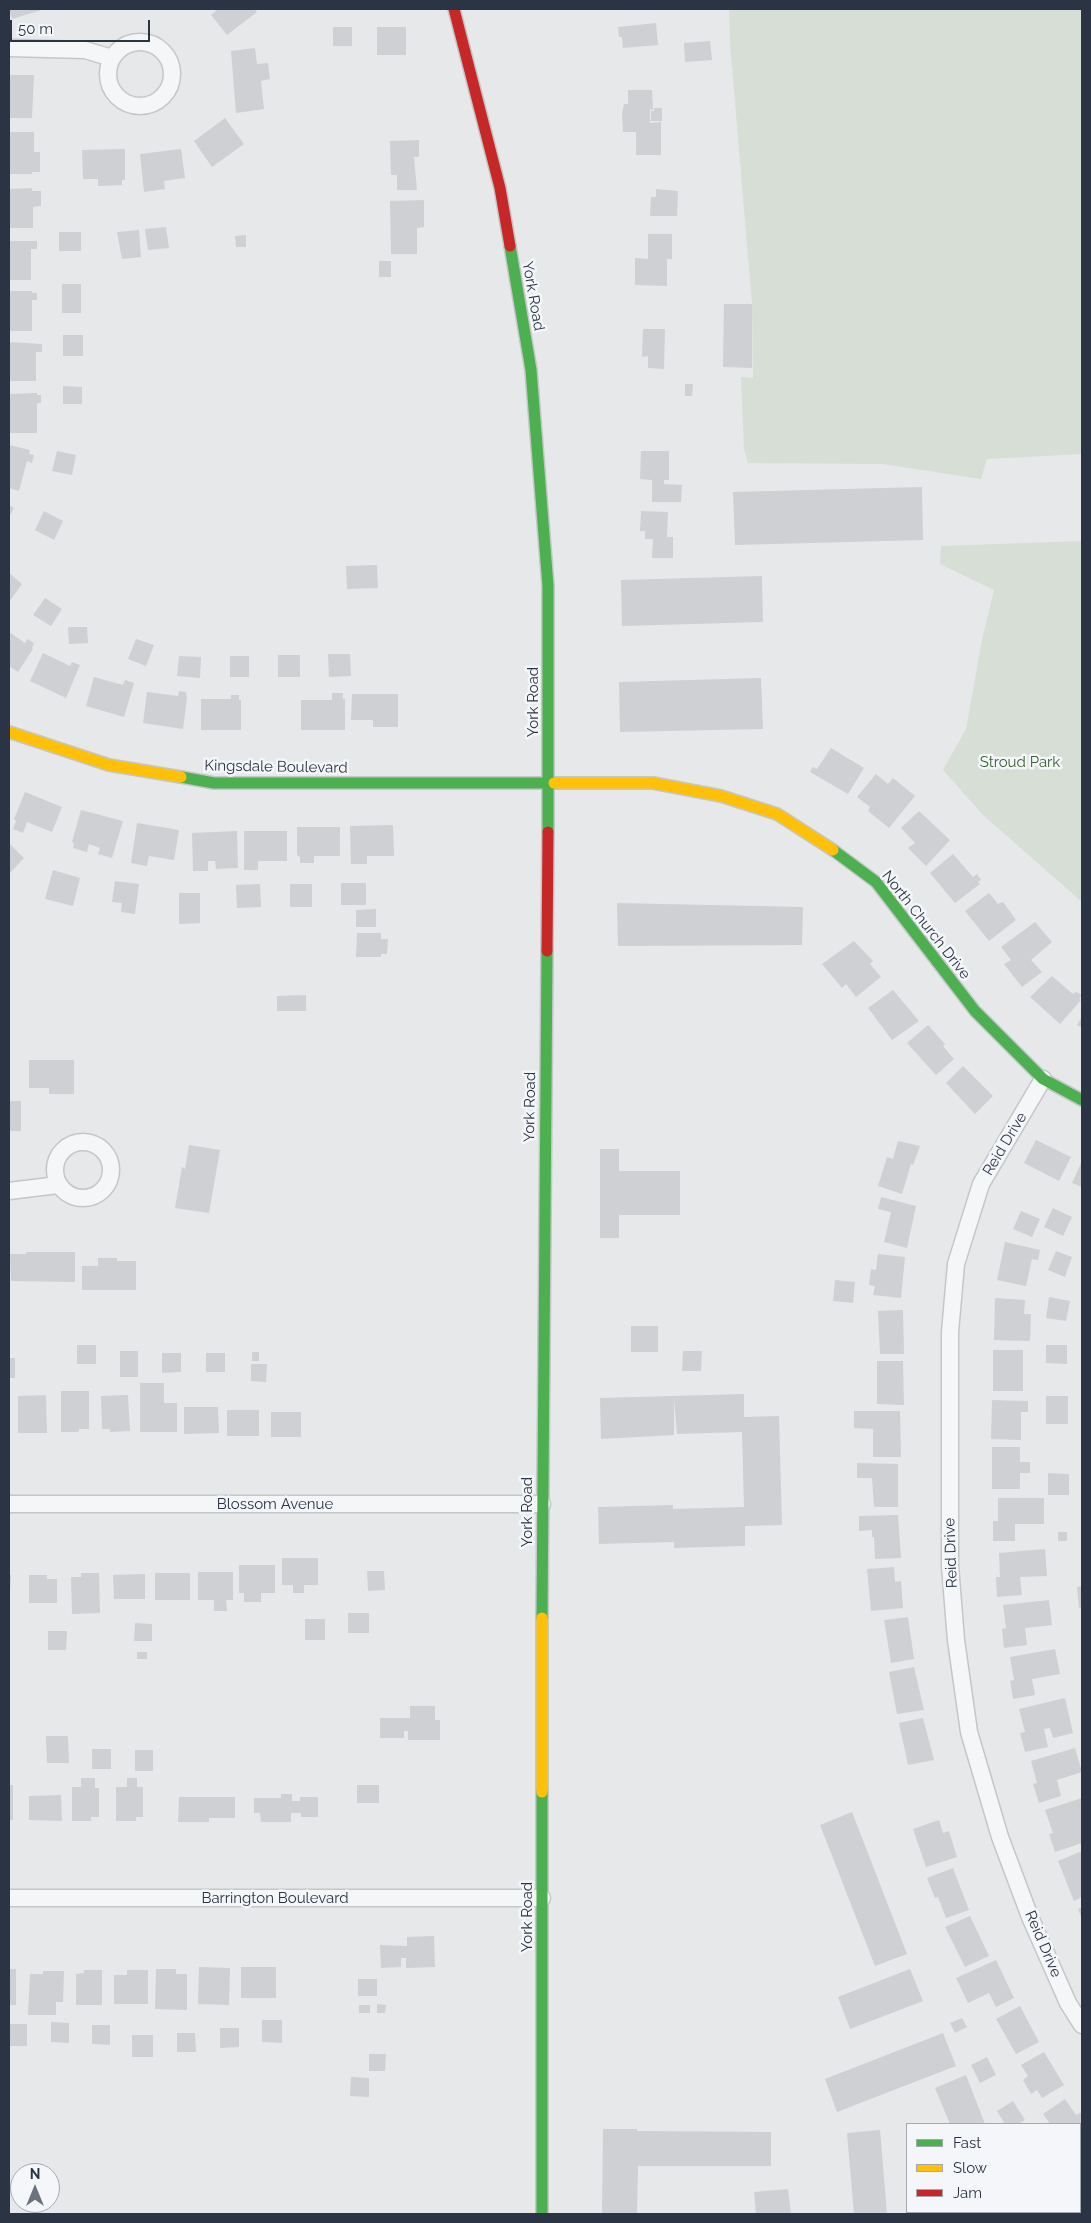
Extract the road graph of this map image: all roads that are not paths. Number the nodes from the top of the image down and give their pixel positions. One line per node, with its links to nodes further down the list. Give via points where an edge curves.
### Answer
1 (454, 9): 5 (main road, York Road, via 500,188 531,370 548,586)
2 (9, 48): 3 (street, via 85,50)
3 (112, 58): 3 (street, via 124,46 140,42 157,46 169,58 173,74 169,91 157,103 140,107 124,103 112,91 107,74)
4 (10, 735): 5 (main road, Kingsdale Boulevard, via 109,765 214,783)
5 (548, 783): 6 (main road, North Church Drive, via 653,783 721,796 777,814 876,882 975,1011); 11 (main road, York Road)
6 (1043, 1079): 7 (main road, North Church Drive); 14 (street, Reid Drive, via 981,1184 956,1264 950,1332 950,1566 956,1640 972,1741 1000,1837 1030,1916 1068,2003)
7 (1082, 1100)
8 (58, 1185): 9 (street)
9 (9, 1191)
10 (9, 1504): 11 (street, Blossom Avenue)
11 (542, 1504): 13 (main road, York Road)
12 (9, 1898): 13 (street, Barrington Boulevard)
13 (542, 1898): 15 (main road, York Road)
14 (1082, 2025)
15 (542, 2214)

